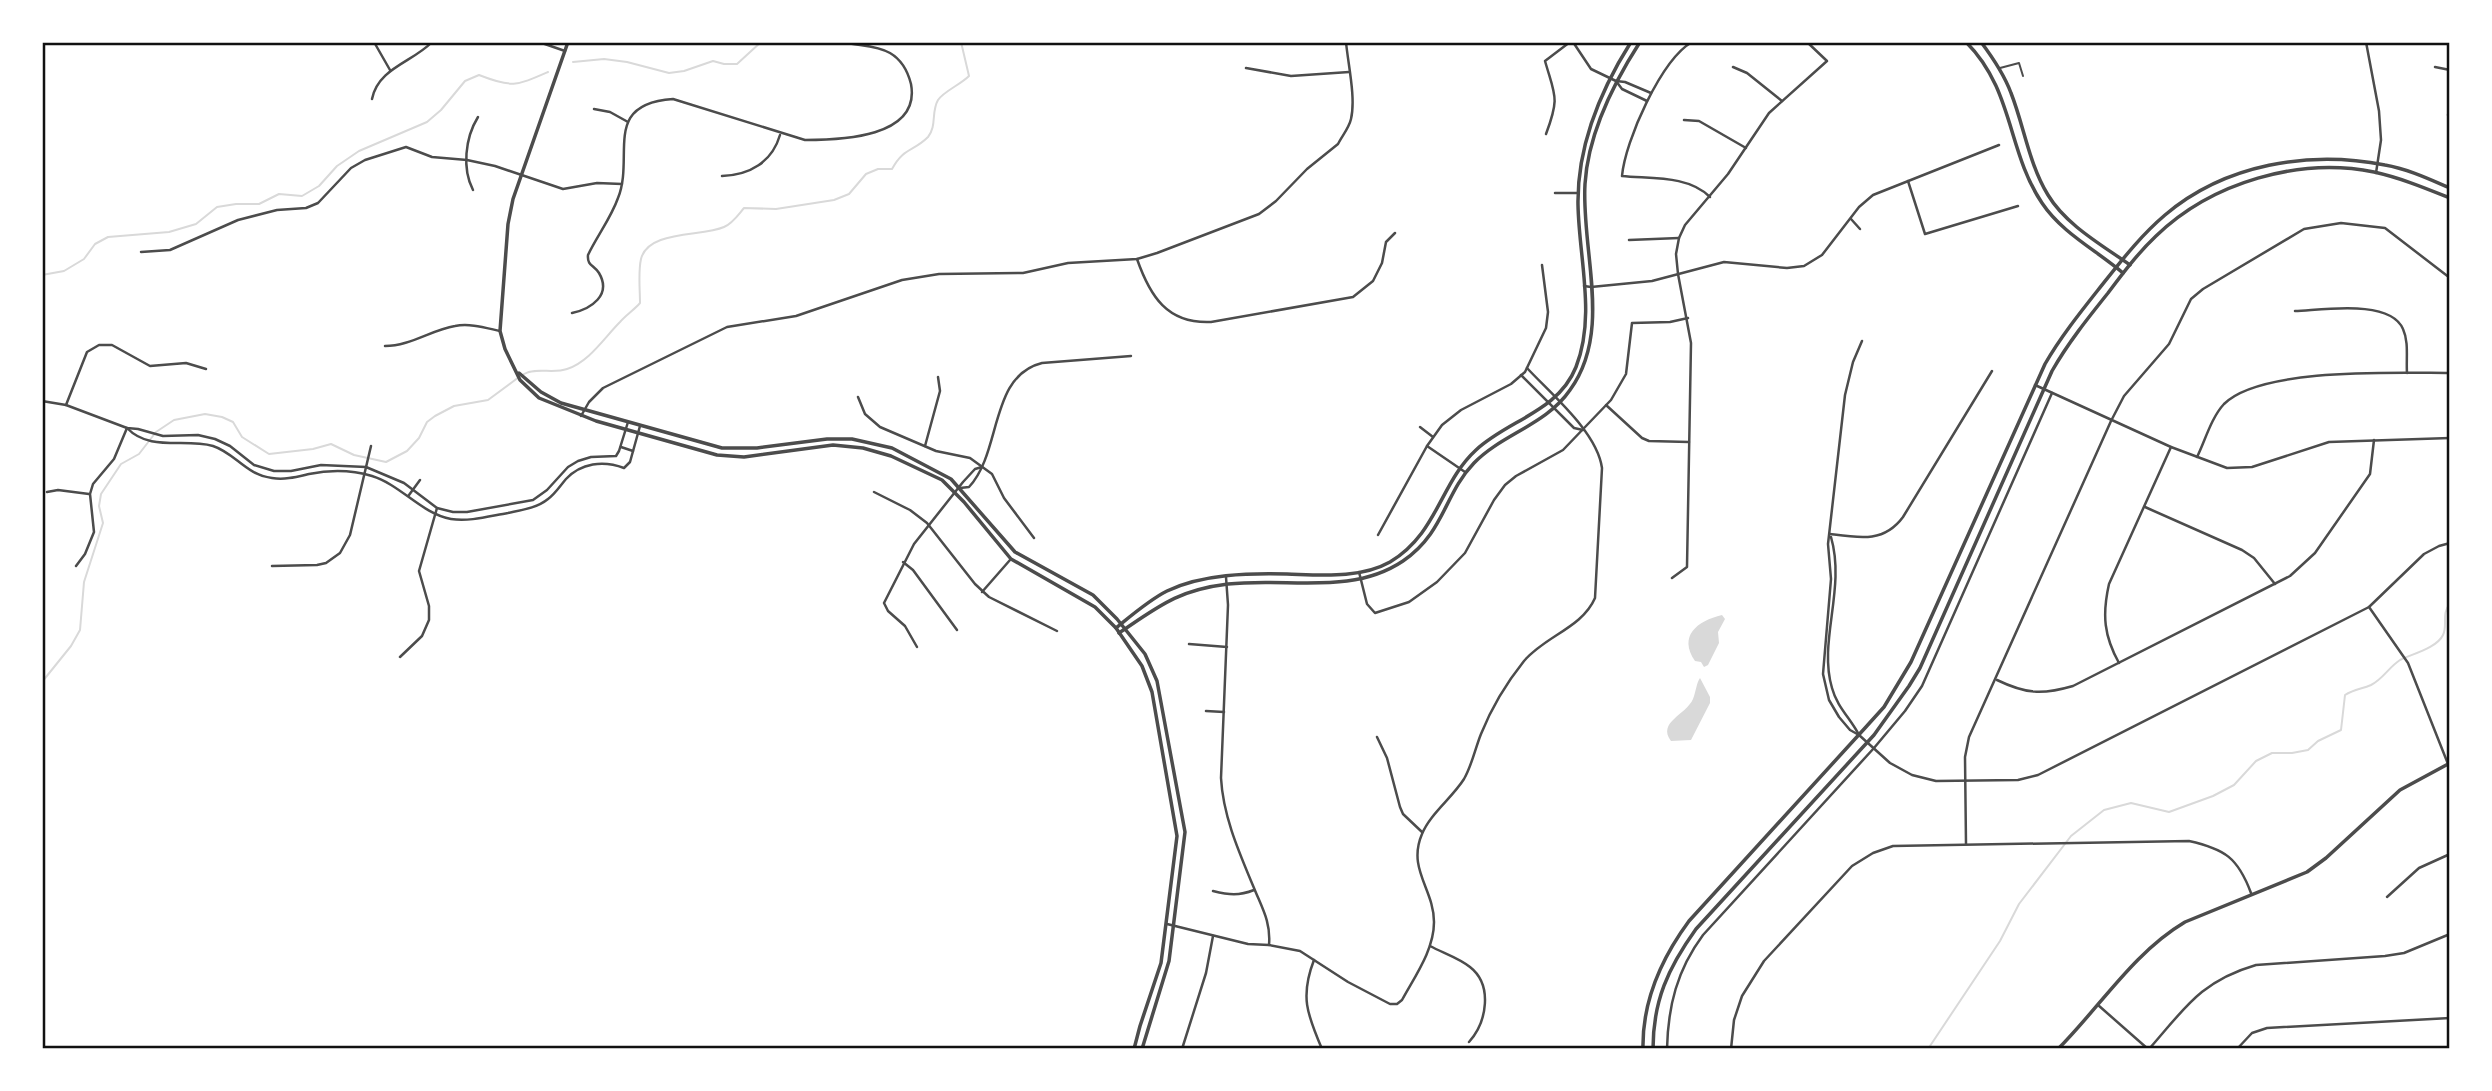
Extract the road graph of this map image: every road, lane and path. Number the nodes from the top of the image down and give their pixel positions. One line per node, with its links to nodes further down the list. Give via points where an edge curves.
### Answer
1 (374, 42): 20 (street)
2 (432, 42): 20 (street)
3 (539, 42): 15 (street)
4 (569, 42): 15 (street)
5 (843, 42): 36 (street, via 879,49 898,59 909,78 909,105 895,124 881,131 823,140)
6 (1346, 42): 22 (street)
7 (1571, 42): 24 (street, via 1591,69); 37 (street, via 1545,61 1556,94)
8 (1631, 42): 24 (street)
9 (1640, 42): 25 (street)
10 (1692, 42): 26 (street, via 1675,54)
11 (1807, 42): 29 (street, via 1827,61)
12 (1966, 42): 64 (street, via 1999,89 2040,201 2063,228)
13 (1980, 42): 19 (street)
14 (2366, 42): 41 (street, via 2379,111)
15 (565, 51): 43 (street)
16 (1733, 67): 29 (street)
17 (2435, 67): 21 (street)
18 (1246, 68): 22 (street, via 1291,76)
19 (1999, 69): 23 (lane, via 2019,64); 61 (street, via 2049,196 2078,227)
20 (390, 70): 27 (street, via 377,84)
21 (2450, 70)
22 (1349, 72): 60 (street, via 1351,119 1343,136 1276,201 1250,219)
23 (2023, 76)
24 (1611, 78): 25 (street); 50 (street, via 1583,146)
25 (1616, 81): 26 (street); 28 (street); 69 (street, via 1585,180)
26 (1651, 93): 28 (street)
27 (372, 99)
28 (1647, 101): 51 (street, via 1622,176 1678,181 1698,187)
29 (1782, 101): 39 (street)
30 (2450, 105): 32 (street)
31 (594, 109): 35 (street)
32 (2449, 116)
33 (478, 117): 40 (street)
34 (1684, 120): 39 (street, via 1699,121)
35 (628, 122): 36 (street, via 647,104 673,99); 46 (street)
36 (780, 133): 44 (street, via 765,161 746,172)
37 (1546, 134)
38 (1999, 145): 45 (street)
39 (1746, 148): 51 (street)
40 (467, 160): 43 (street); 48 (street, via 466,174); 59 (street, via 402,148 365,160 346,172 313,206 238,220 170,250)
41 (2377, 163): 42 (street); 47 (street); 61 (street, via 2305,159 2233,176 2175,208)
42 (2376, 173): 52 (street); 63 (street, via 2296,170 2244,183 2170,224)
43 (523, 175): 46 (street, via 563,189); 73 (street, via 510,211)
44 (722, 176)
45 (1908, 181): 53 (street, via 1925,234); 54 (street, via 1873,195)
46 (622, 184): 71 (street, via 587,255 603,282 601,295 590,307)
47 (2450, 188)
48 (473, 190)
49 (1555, 193): 50 (street)
50 (1578, 193): 68 (street)
51 (1710, 197): 57 (street)
52 (2450, 198)
53 (2018, 206)
54 (1851, 219): 55 (street); 66 (street, via 1822,255 1804,266 1724,262)
55 (1860, 229)
56 (1395, 233): 60 (street, via 1386,242 1373,281 1353,297 1211,322 1191,320 1162,306 1149,290)
57 (1678, 238): 58 (street); 66 (street)
58 (1629, 240)
59 (141, 252)
60 (1137, 259): 96 (street, via 1068,263 1003,275 926,275 796,316 727,327 603,388)
61 (2122, 259): 63 (street); 64 (street)
62 (1542, 265): 77 (street, via 1546,328)
63 (2130, 265): 65 (street)
64 (2116, 267): 65 (street); 85 (street, via 2056,344)
65 (2123, 273): 86 (street, via 2064,350)
66 (1678, 274): 69 (street); 72 (street)
67 (2450, 278): 98 (street, via 2385,228 2341,223 2304,229 2191,299 2169,344 2124,396)
68 (1584, 286): 69 (street); 89 (street, via 1581,353)
69 (1591, 288): 91 (street, via 1587,355 1571,389)
70 (2294, 311): 81 (street, via 2374,309 2390,314 2406,338)
71 (572, 313)
72 (1688, 318): 94 (street, via 1632,323 1626,374); 110 (street)
73 (500, 331): 75 (street, via 452,326); 80 (street)
74 (1862, 341): 144 (street, via 1846,395)
75 (385, 346)
76 (1131, 356): 123 (street, via 1042,363 1025,369 1006,393)
77 (1527, 368): 83 (street); 89 (street)
78 (206, 369): 93 (street, via 186,363 150,366 112,345 99,345 87,352)
79 (1992, 371): 144 (street, via 1899,522 1886,533 1869,538)
80 (518, 372): 96 (street, via 551,397); 97 (street, via 538,398)
81 (2407, 373): 82 (street); 119 (street, via 2301,376 2240,393 2217,413)
82 (2450, 373)
83 (1521, 375): 92 (street); 107 (street, via 1461,410)
84 (937, 377): 113 (street, via 940,391)
85 (2035, 385): 86 (street); 180 (street, via 1911,662 1884,706)
86 (2044, 389): 87 (street); 182 (street, via 1920,668)
87 (2052, 393): 98 (street); 183 (street, via 1922,686)
88 (858, 397): 113 (street, via 865,414 880,427)
89 (1555, 397): 91 (street); 92 (street)
90 (42, 401): 93 (street)
91 (1559, 402): 95 (street); 104 (street)
92 (1549, 403): 95 (street); 124 (street, via 1484,443)
93 (66, 405): 102 (street)
94 (1606, 405): 104 (street); 110 (street, via 1648,441)
95 (1555, 407): 104 (street, via 1574,428); 126 (street, via 1489,449)
96 (584, 410): 97 (street); 99 (street)
97 (582, 416): 103 (street)
98 (2111, 421): 116 (street); 177 (street)
99 (628, 422): 100 (street); 103 (street)
100 (641, 426): 105 (street); 131 (street, via 733,449 862,440 892,448)
101 (1420, 427): 107 (street)
102 (127, 428): 106 (street); 111 (street, via 144,439); 136 (street, via 114,459 96,477)
103 (626, 430): 105 (street); 115 (street)
104 (1583, 430): 155 (street, via 1563,450 1505,485 1465,553 1419,595 1375,612 1368,606); 186 (street, via 1597,447 1602,468 1591,609 1523,663 1482,732 1462,781)
105 (638, 433): 117 (street); 135 (street, via 726,456 832,446 863,448 933,475)
106 (170, 437): 111 (street); 121 (street, via 215,439)
107 (1433, 437): 114 (street)
108 (2450, 438): 109 (street)
109 (2374, 440): 119 (street, via 2329,442 2239,468); 157 (street, via 2370,474 2315,552 2302,567)
110 (1689, 442): 154 (street, via 1687,567)
111 (170, 444): 125 (street, via 199,442 219,448)
112 (371, 446): 122 (street)
113 (925, 446): 123 (street, via 970,458)
114 (1427, 446): 124 (street); 145 (street)
115 (621, 447): 117 (street); 118 (street)
116 (2171, 447): 119 (street); 140 (street)
117 (633, 451): 120 (street, via 627,467)
118 (615, 457): 120 (street); 138 (street, via 578,461)
119 (2197, 457)
120 (614, 464): 139 (street, via 579,469)
121 (254, 465): 122 (street, via 274,471 321,465); 125 (street)
122 (366, 467): 127 (street); 132 (street)
123 (982, 467): 128 (street); 130 (street); 146 (street, via 992,474)
124 (1460, 469): 126 (street); 152 (street, via 1418,539 1390,562)
125 (251, 471): 127 (street, via 278,479 330,471)
126 (1466, 473): 155 (street, via 1438,525 1420,547 1391,568)
127 (364, 474): 137 (street); 151 (street, via 350,535 340,553 317,565)
128 (969, 476): 130 (street); 131 (street)
129 (420, 480): 132 (street)
130 (974, 481): 131 (street)
131 (960, 488): 135 (street); 164 (street, via 1015,552 1093,595)
132 (414, 489): 137 (street); 141 (street)
133 (47, 492): 136 (street)
134 (874, 492): 143 (street)
135 (956, 493): 143 (street); 148 (street)
136 (90, 494): 150 (street, via 94,532)
137 (409, 495): 142 (street)
138 (533, 500): 139 (street); 141 (street, via 459,513)
139 (536, 506): 142 (street, via 458,520)
140 (2144, 507): 157 (street, via 2242,550); 174 (street, via 2104,604 2106,635)
141 (437, 508): 142 (street)
142 (435, 514): 173 (street, via 419,571 429,620 422,636)
143 (928, 524): 149 (street); 158 (street)
144 (1830, 534): 159 (street); 160 (street, via 1837,578)
145 (1378, 535)
146 (1034, 538)
147 (2450, 543): 161 (street, via 2424,554)
148 (1011, 559): 158 (street); 165 (street, via 1095,607)
149 (903, 562): 167 (street); 171 (street, via 884,603)
150 (76, 566)
151 (272, 566)
152 (1359, 572): 153 (street); 155 (street)
153 (1226, 577): 156 (street); 164 (street, via 1168,590)
154 (1672, 578)
155 (1360, 579): 156 (street)
156 (1226, 584): 166 (street, via 1165,601); 172 (street)
157 (2275, 584): 163 (street)
158 (982, 592): 168 (street)
159 (1829, 605): 160 (street); 176 (street)
160 (1834, 606): 175 (street)
161 (2369, 607): 184 (street, via 2408,663); 185 (street, via 2038,775 2018,780)
162 (2197, 613): 163 (street)
163 (2201, 621): 174 (street)
164 (1121, 624): 165 (street); 166 (street)
165 (1116, 628): 169 (street)
166 (1125, 629): 169 (street); 194 (street, via 1145,654 1162,696 1183,818 1184,851)
167 (957, 630)
168 (1057, 631)
169 (1119, 633): 193 (street, via 1142,666 1152,692 1176,823)
170 (1189, 644): 172 (street)
171 (917, 647)
172 (1227, 647): 179 (street)
173 (400, 657)
174 (2119, 663): 177 (street, via 2054,691 2018,690)
175 (1829, 665): 176 (street); 180 (street, via 1837,701)
176 (1823, 666): 180 (street, via 1824,683 1835,710)
177 (1996, 680): 185 (street, via 1969,737)
178 (1206, 711): 179 (street)
179 (1224, 712): 189 (street, via 1222,801)
180 (1859, 735): 182 (street); 207 (street, via 1678,936 1658,970 1644,1022)
181 (1377, 737): 186 (street, via 1403,814)
182 (1867, 741): 183 (street); 208 (street, via 1674,959 1660,993)
183 (1874, 748): 185 (street, via 1912,775 1936,781); 209 (street, via 1688,955 1670,1007)
184 (2449, 766): 191 (street, via 2400,790 2307,872)
185 (1964, 780): 187 (street)
186 (1422, 832): 198 (street, via 1417,866 1434,914)
187 (1966, 844): 191 (street, via 2189,841 2212,846 2231,857 2244,873); 210 (street, via 1893,846 1852,866 1755,973 1734,1020)
188 (2450, 854): 192 (street, via 2419,868)
189 (1254, 890): 190 (street, via 1242,895); 197 (street, via 1266,914)
190 (1213, 891)
191 (2252, 895): 200 (street, via 2166,933)
192 (2387, 897)
193 (1167, 924): 194 (street); 203 (street, via 1159,971)
194 (1174, 926): 196 (street); 204 (street, via 1169,961)
195 (2450, 934): 212 (street, via 2404,953 2237,970 2200,992)
196 (1213, 936): 197 (street); 205 (street)
197 (1269, 945): 199 (street, via 1300,951)
198 (1430, 946): 199 (street, via 1397,1004 1367,993); 202 (street, via 1466,964 1481,982 1485,996 1481,1027)
199 (1314, 960): 206 (street, via 1305,985 1312,1026)
200 (2098, 1005): 211 (street); 212 (street)
201 (2450, 1018): 213 (street, via 2267,1028 2252,1033)
202 (1469, 1042)
203 (1134, 1049)
204 (1142, 1049)
205 (1182, 1049)
206 (1322, 1049)
207 (1643, 1049)
208 (1653, 1049)
209 (1667, 1049)
210 (1731, 1049)
211 (2058, 1049)
212 (2149, 1049)
213 (2237, 1049)

